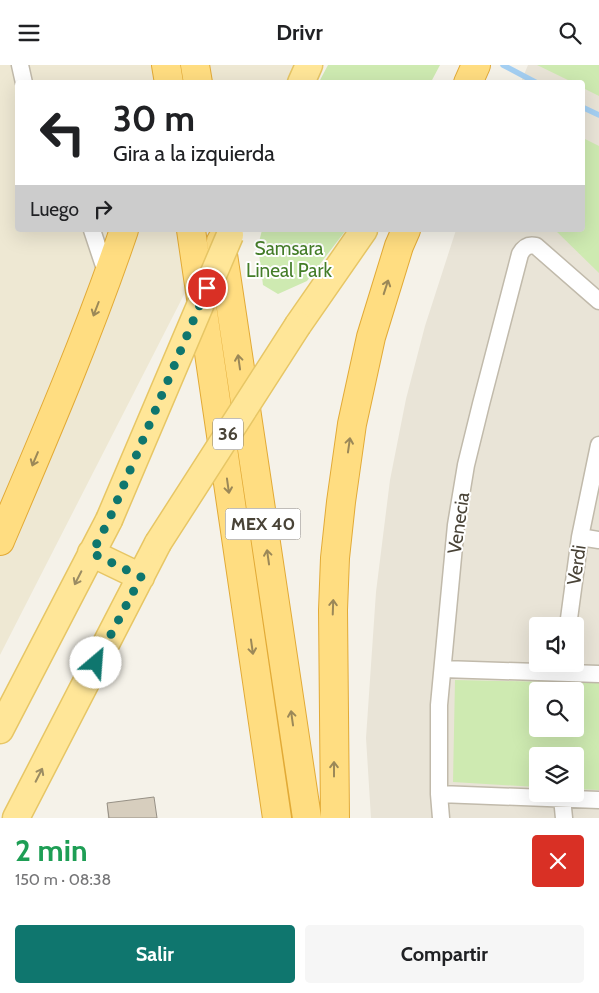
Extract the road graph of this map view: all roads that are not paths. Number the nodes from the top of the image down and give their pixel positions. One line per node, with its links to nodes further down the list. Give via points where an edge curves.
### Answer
1 (20, 65): 6 (street)
2 (154, 65): 7 (highway)
3 (166, 65): 8 (highway)
4 (195, 65): 9 (highway)
5 (310, 65): 10 (main road)
6 (23, 80)
7 (152, 80)
8 (168, 80)
9 (198, 80)
10 (302, 80)
11 (93, 232): 17 (street)
12 (123, 232): 17 (highway)
13 (191, 232): 37 (highway, MEX 40, one-way to 37)
14 (227, 232): 23 (main road, bridge, via 109,520); 38 (highway, MEX 40, one-way to 14)
15 (363, 232): 24 (main road, 36, bridge, via 298,325 158,543)
16 (405, 232): 39 (highway, one-way to 16, via 333,609 341,502 352,424 371,337)
17 (108, 278): 22 (highway, one-way to 22, via 56,412)
18 (599, 301): 27 (street, Venecia, via 536,246 523,249 466,465 456,525)
19 (599, 445): 20 (street, Verdi)
20 (580, 537): 21 (street); 25 (street, Verdi)
21 (599, 540)
22 (0, 541)
23 (92, 553): 24 (main road); 30 (main road, one-way to 30)
24 (141, 577): 36 (main road, 36, one-way to 24)
25 (569, 617)
26 (529, 668): 27 (street)
27 (443, 669): 31 (street, Venecia, via 439,705)
28 (584, 672): 29 (street)
29 (599, 674)
30 (0, 731)
31 (438, 793): 32 (street); 40 (street, Venecia)
32 (529, 797)
33 (584, 799): 34 (street)
34 (599, 800)
35 (562, 802): 41 (street)
36 (16, 818)
37 (277, 818)
38 (307, 818)
39 (335, 818)
40 (442, 818)
41 (564, 818)

